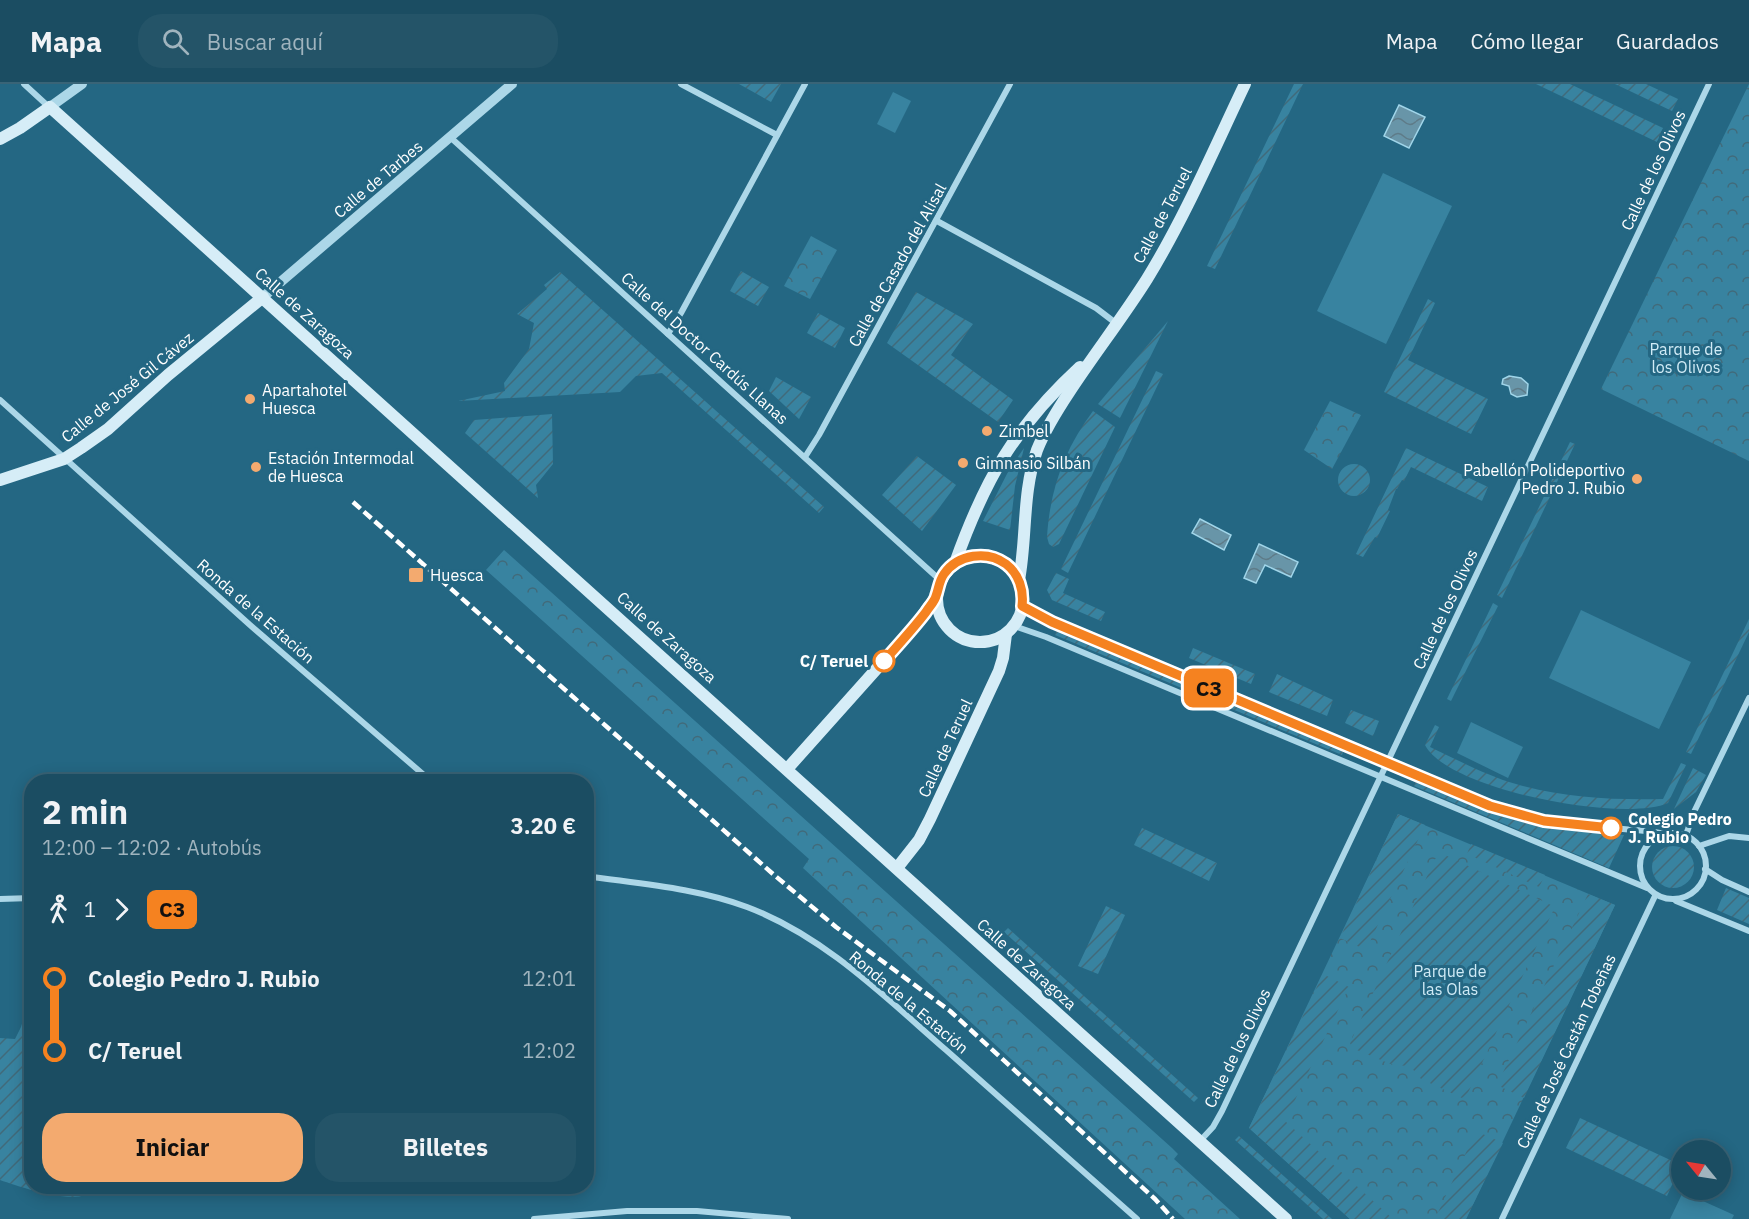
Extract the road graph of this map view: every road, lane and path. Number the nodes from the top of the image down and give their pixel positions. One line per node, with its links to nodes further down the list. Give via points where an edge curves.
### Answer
1 (24, 84): 9 (street, Calle de Zaragoza)
2 (82, 84): 9 (street)
3 (512, 84): 11 (street, Calle de Tarbes)
4 (681, 84): 10 (street)
5 (805, 84): 10 (street)
6 (1011, 84): 13 (street, Calle de Casado del Alisal)
7 (1245, 84): 15 (main road, Calle de Teruel, via 1179,223)
8 (1709, 84): 29 (street, Calle de los Olivos)
9 (50, 107): 12 (main road); 14 (main road, Calle de Zaragoza)
10 (777, 135): 16 (street)
11 (450, 137): 14 (street, Calle de Tarbes); 16 (street, Calle del Doctor Cardús Llanas)
12 (0, 140)
13 (937, 221): 15 (street, via 1096,308); 19 (street, Calle de Casado del Alisal)
14 (263, 297): 20 (main road, Calle de José Gil Cávez, via 108,429); 30 (main road, Calle de Zaragoza)
15 (1117, 324): 17 (main road, Calle de Teruel)
16 (668, 334): 19 (street, Calle del Doctor Cardús Llanas)
17 (1095, 353): 22 (main road, Calle de Teruel, via 1037,410 1012,443 985,488); 24 (main road, Calle de Teruel, via 1038,449 1024,510)
18 (0, 400): 20 (street, Ronda de la Estación)
19 (805, 457): 23 (street, Calle del Doctor Cardús Llanas)
20 (64, 459): 21 (main road, Calle de José Gil Cávez); 31 (street, Ronda de la Estación)
21 (0, 480)
22 (955, 563): 23 (main road); 24 (main road, via 970,556 987,556 1009,567)
23 (940, 580): 25 (main road)
24 (1019, 580): 26 (main road)
25 (936, 597): 27 (main road, via 946,627 964,640 986,642); 30 (main road)
26 (1022, 606): 27 (main road); 29 (street)
27 (1010, 630): 32 (street, via 1056,641); 37 (main road, Calle de Teruel, via 999,671 930,819)
28 (1749, 698): 34 (street)
29 (1387, 762): 32 (street, Calle de los Olivos); 33 (street, via 1516,814 1572,825)
30 (788, 768): 37 (main road, Calle de Zaragoza)
31 (423, 774)
32 (1380, 777): 40 (street); 47 (street, Calle de los Olivos, via 1222,1111)
33 (1666, 834): 34 (street); 40 (street, via 1649,845 1641,862 1641,876)
34 (1686, 835): 36 (street)
35 (1749, 837): 36 (street, via 1729,836)
36 (1700, 846): 38 (street)
37 (897, 868): 47 (main road, Calle de Zaragoza)
38 (1705, 869): 41 (street); 45 (street, via 1697,888)
39 (594, 877): 51 (street, Ronda de la Estación, via 714,897 748,908 795,931 858,973)
40 (1647, 888): 42 (street)
41 (1749, 892)
42 (1655, 896): 45 (street); 53 (street, Calle de José Castán Tobeñas)
43 (24, 898): 44 (street)
44 (0, 899)
45 (1675, 900): 46 (street)
46 (1749, 931)
47 (1200, 1142): 52 (main road, Calle de Zaragoza)
48 (550, 1218): 49 (street); 50 (street, via 627,1211 697,1211)
49 (534, 1219)
50 (788, 1219)
51 (1137, 1219)
52 (1286, 1219)
53 (1502, 1219)

